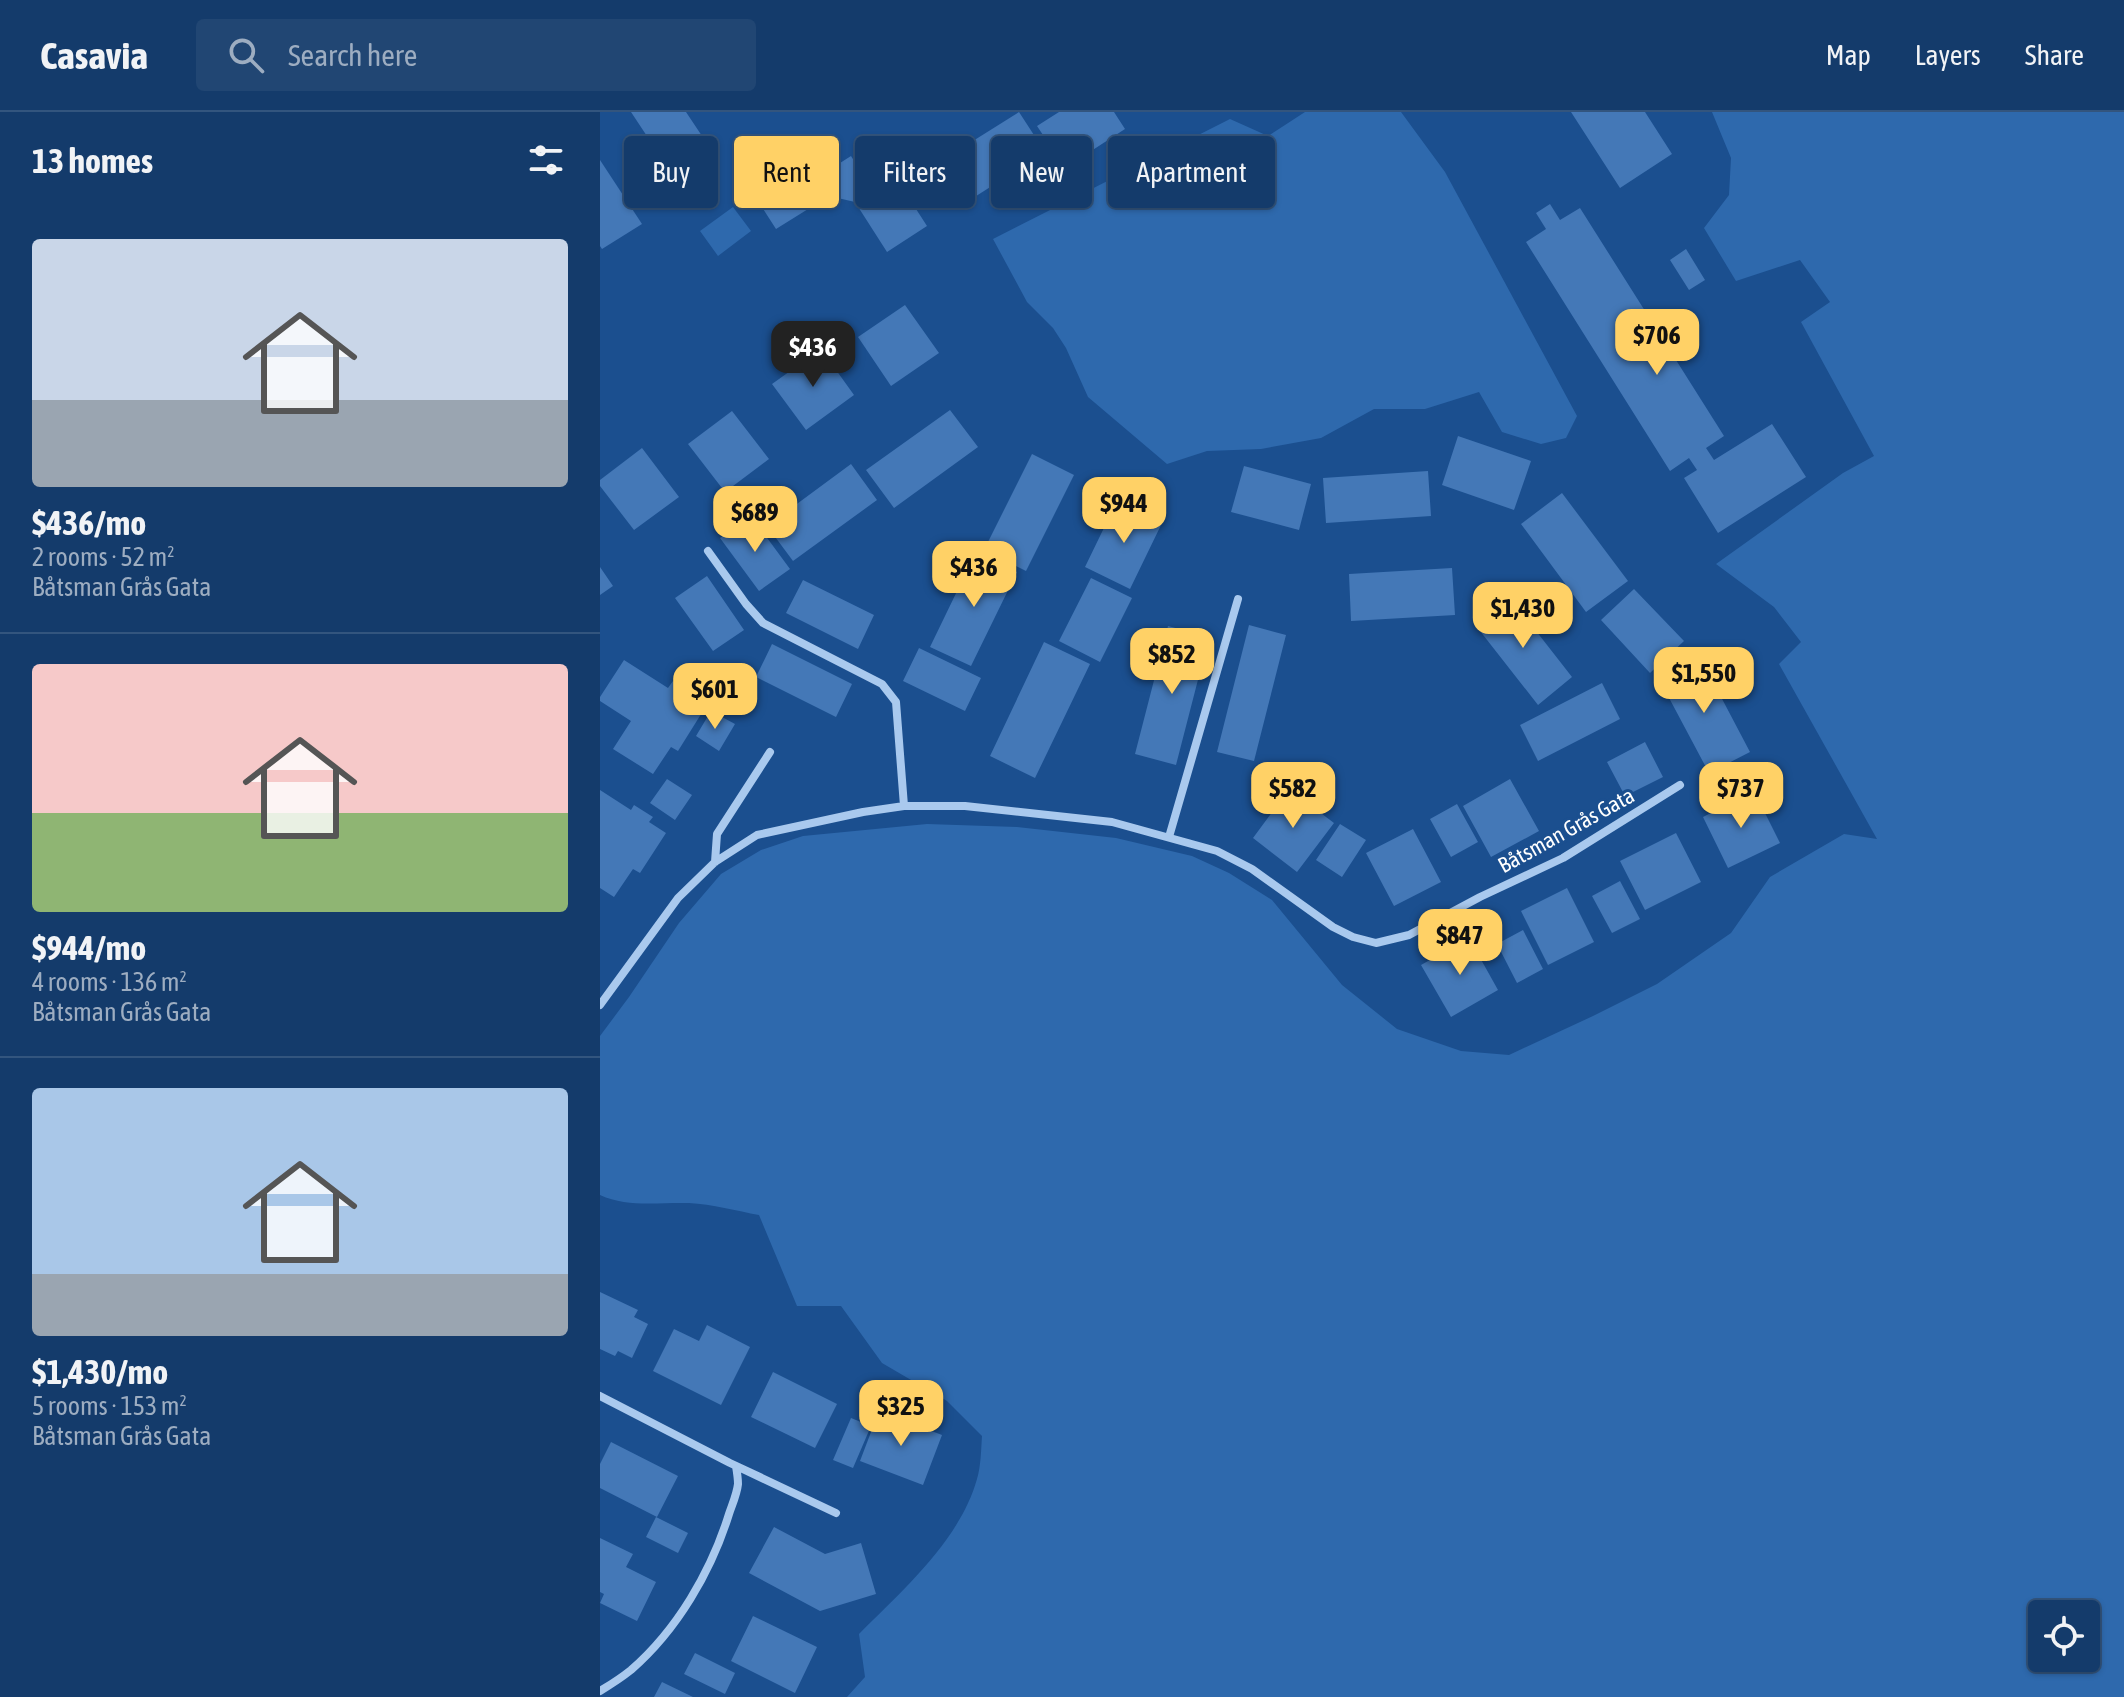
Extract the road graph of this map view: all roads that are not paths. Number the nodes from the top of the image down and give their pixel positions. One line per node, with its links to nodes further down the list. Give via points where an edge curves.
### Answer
1 (708, 551): 5 (street, via 763,623 882,684 896,702)
2 (1238, 599): 6 (street)
3 (770, 752): 7 (street, via 717,834)
4 (1680, 785): 6 (street, Båtsman Grås Gata, via 1563,858 1409,935 1376,943 1333,927 1252,869 1217,851)
5 (904, 806): 6 (street, Båtsman Grås Gata, via 1053,815 1112,822); 7 (street, Båtsman Grås Gata, via 757,835)
6 (1169, 837)
7 (715, 862): 8 (street, Båtsman Grås Gata, via 678,898)
8 (600, 1005)
9 (600, 1396): 10 (street)
10 (736, 1466): 11 (street); 12 (street, via 738,1487 724,1532 686,1605 639,1663)
11 (836, 1513)
12 (600, 1691)

